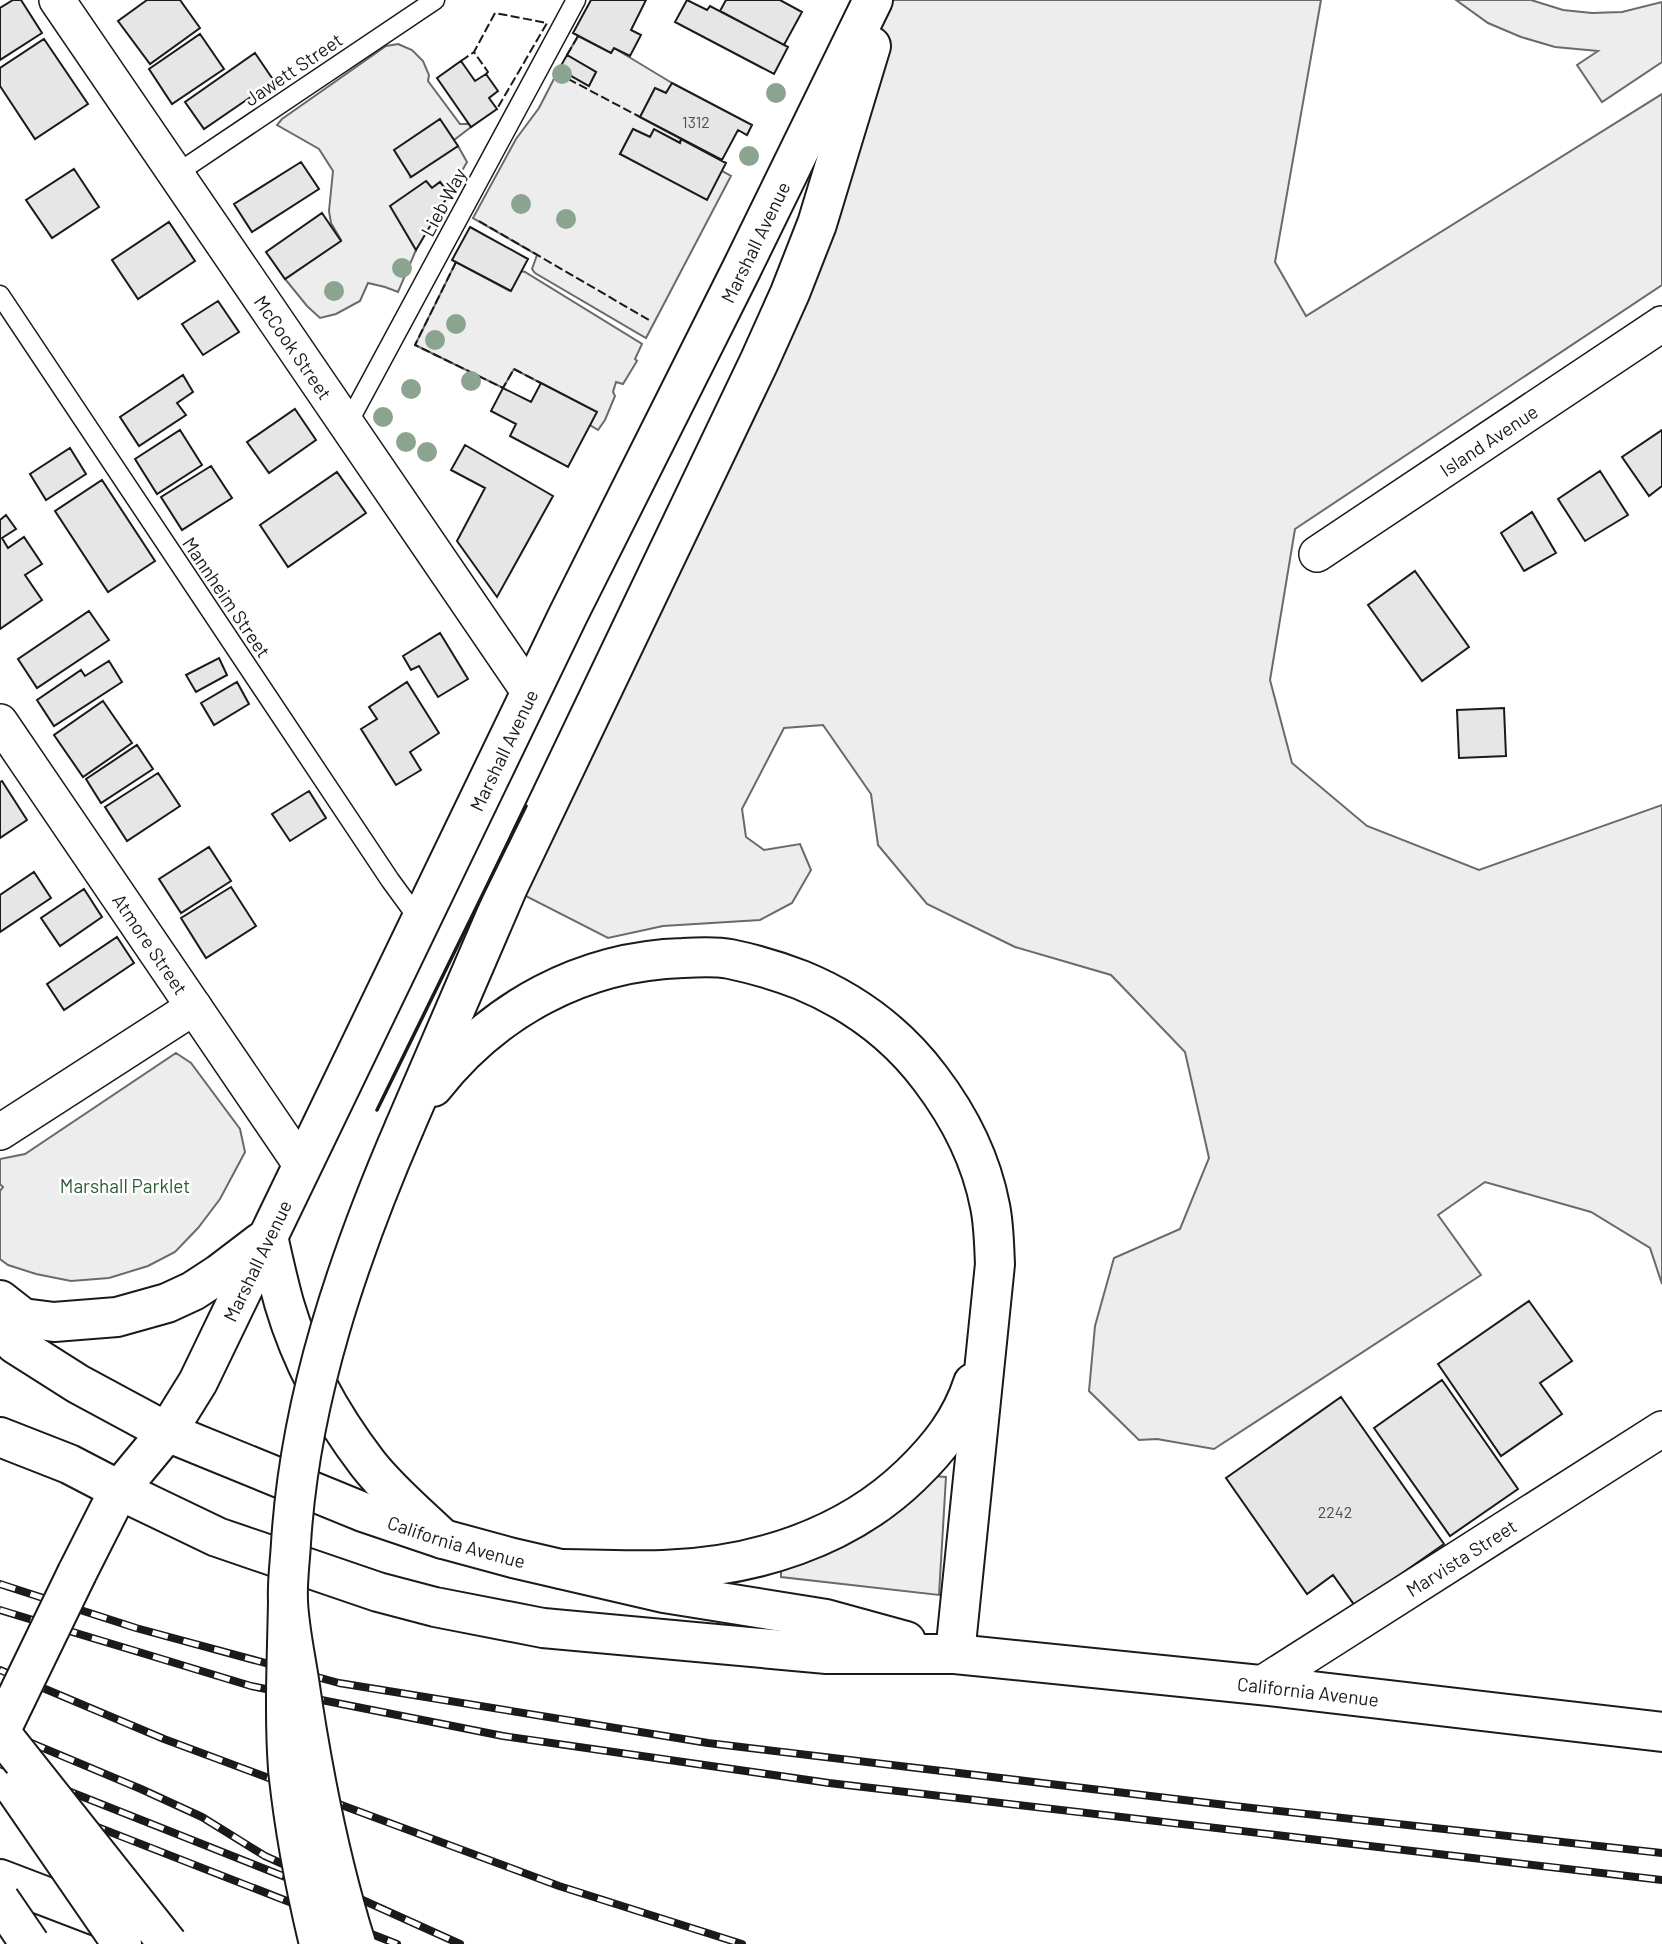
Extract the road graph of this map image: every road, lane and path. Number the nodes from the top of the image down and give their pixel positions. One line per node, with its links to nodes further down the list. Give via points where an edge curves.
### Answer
1 (57, 0): 6 (street, McCook Street)
2 (435, 0): 6 (lane, Jawett Street)
3 (576, 0): 9 (lane, Lieb Way)
4 (873, 0): 11 (main road, Marshall Avenue)
5 (885, 0): 15 (main road, via 817,224 790,293 508,887)
6 (176, 174): 9 (street, McCook Street)
7 (0, 295): 13 (lane, Mannheim Street)
8 (1662, 324): 10 (street, Island Avenue)
9 (347, 425): 11 (street, McCook Street)
10 (1317, 554)
11 (530, 693): 13 (main road, Marshall Avenue)
12 (0, 722): 14 (street, Atmore Street)
13 (420, 921): 17 (main road, Marshall Avenue)
14 (194, 1007): 16 (street); 17 (street, Atmore Street)
15 (405, 1126): 21 (main road, via 443,1075 484,1034 511,1013 573,980 635,962 696,957 727,959 788,975 848,1003 894,1038 916,1060 962,1126 974,1151 994,1233); 28 (main road, bridge, via 352,1256 322,1356 302,1450)
16 (0, 1132)
17 (302, 1166): 18 (main road, Marshall Avenue)
18 (268, 1236): 19 (main road, via 193,1291 143,1311 54,1322 23,1318); 23 (main road, Marshall Avenue, via 198,1382); 26 (main road, via 298,1343 323,1394 369,1464)
19 (0, 1300)
20 (0, 1323): 23 (main road, California Avenue, via 15,1344)
21 (988, 1334): 27 (main road, via 967,1402 949,1434 904,1482 849,1522 807,1542 738,1562 662,1570); 29 (main road)
22 (1662, 1429): 30 (street, Marvista Street)
23 (167, 1432): 25 (main road, Marshall Avenue); 26 (main road, California Avenue)
24 (0, 1437): 25 (main road, California Avenue, via 69,1464)
25 (118, 1490): 29 (main road, California Avenue, via 216,1537 435,1607 543,1628 682,1642 827,1654); 31 (main road, Marshall Avenue, bridge)
26 (443, 1539): 27 (main road, California Avenue)
27 (561, 1569): 29 (main road, California Avenue, via 664,1593 826,1619)
28 (288, 1601): 41 (main road, bridge, via 288,1768); 42 (main road, bridge, via 323,1816)
29 (956, 1654): 30 (main road, California Avenue)
30 (1260, 1685): 32 (main road, California Avenue)
31 (0, 1732): 40 (main road, bridge)
32 (1662, 1732)
33 (0, 1766): 39 (main road, bridge)
34 (0, 1879): 35 (main road)
35 (46, 1896): 37 (main road); 40 (main road)
36 (0, 1900): 38 (main road, bridge)
37 (0, 1913)
38 (30, 1944)
39 (122, 1944)
40 (167, 1944)
41 (319, 1944)
42 (356, 1944)

